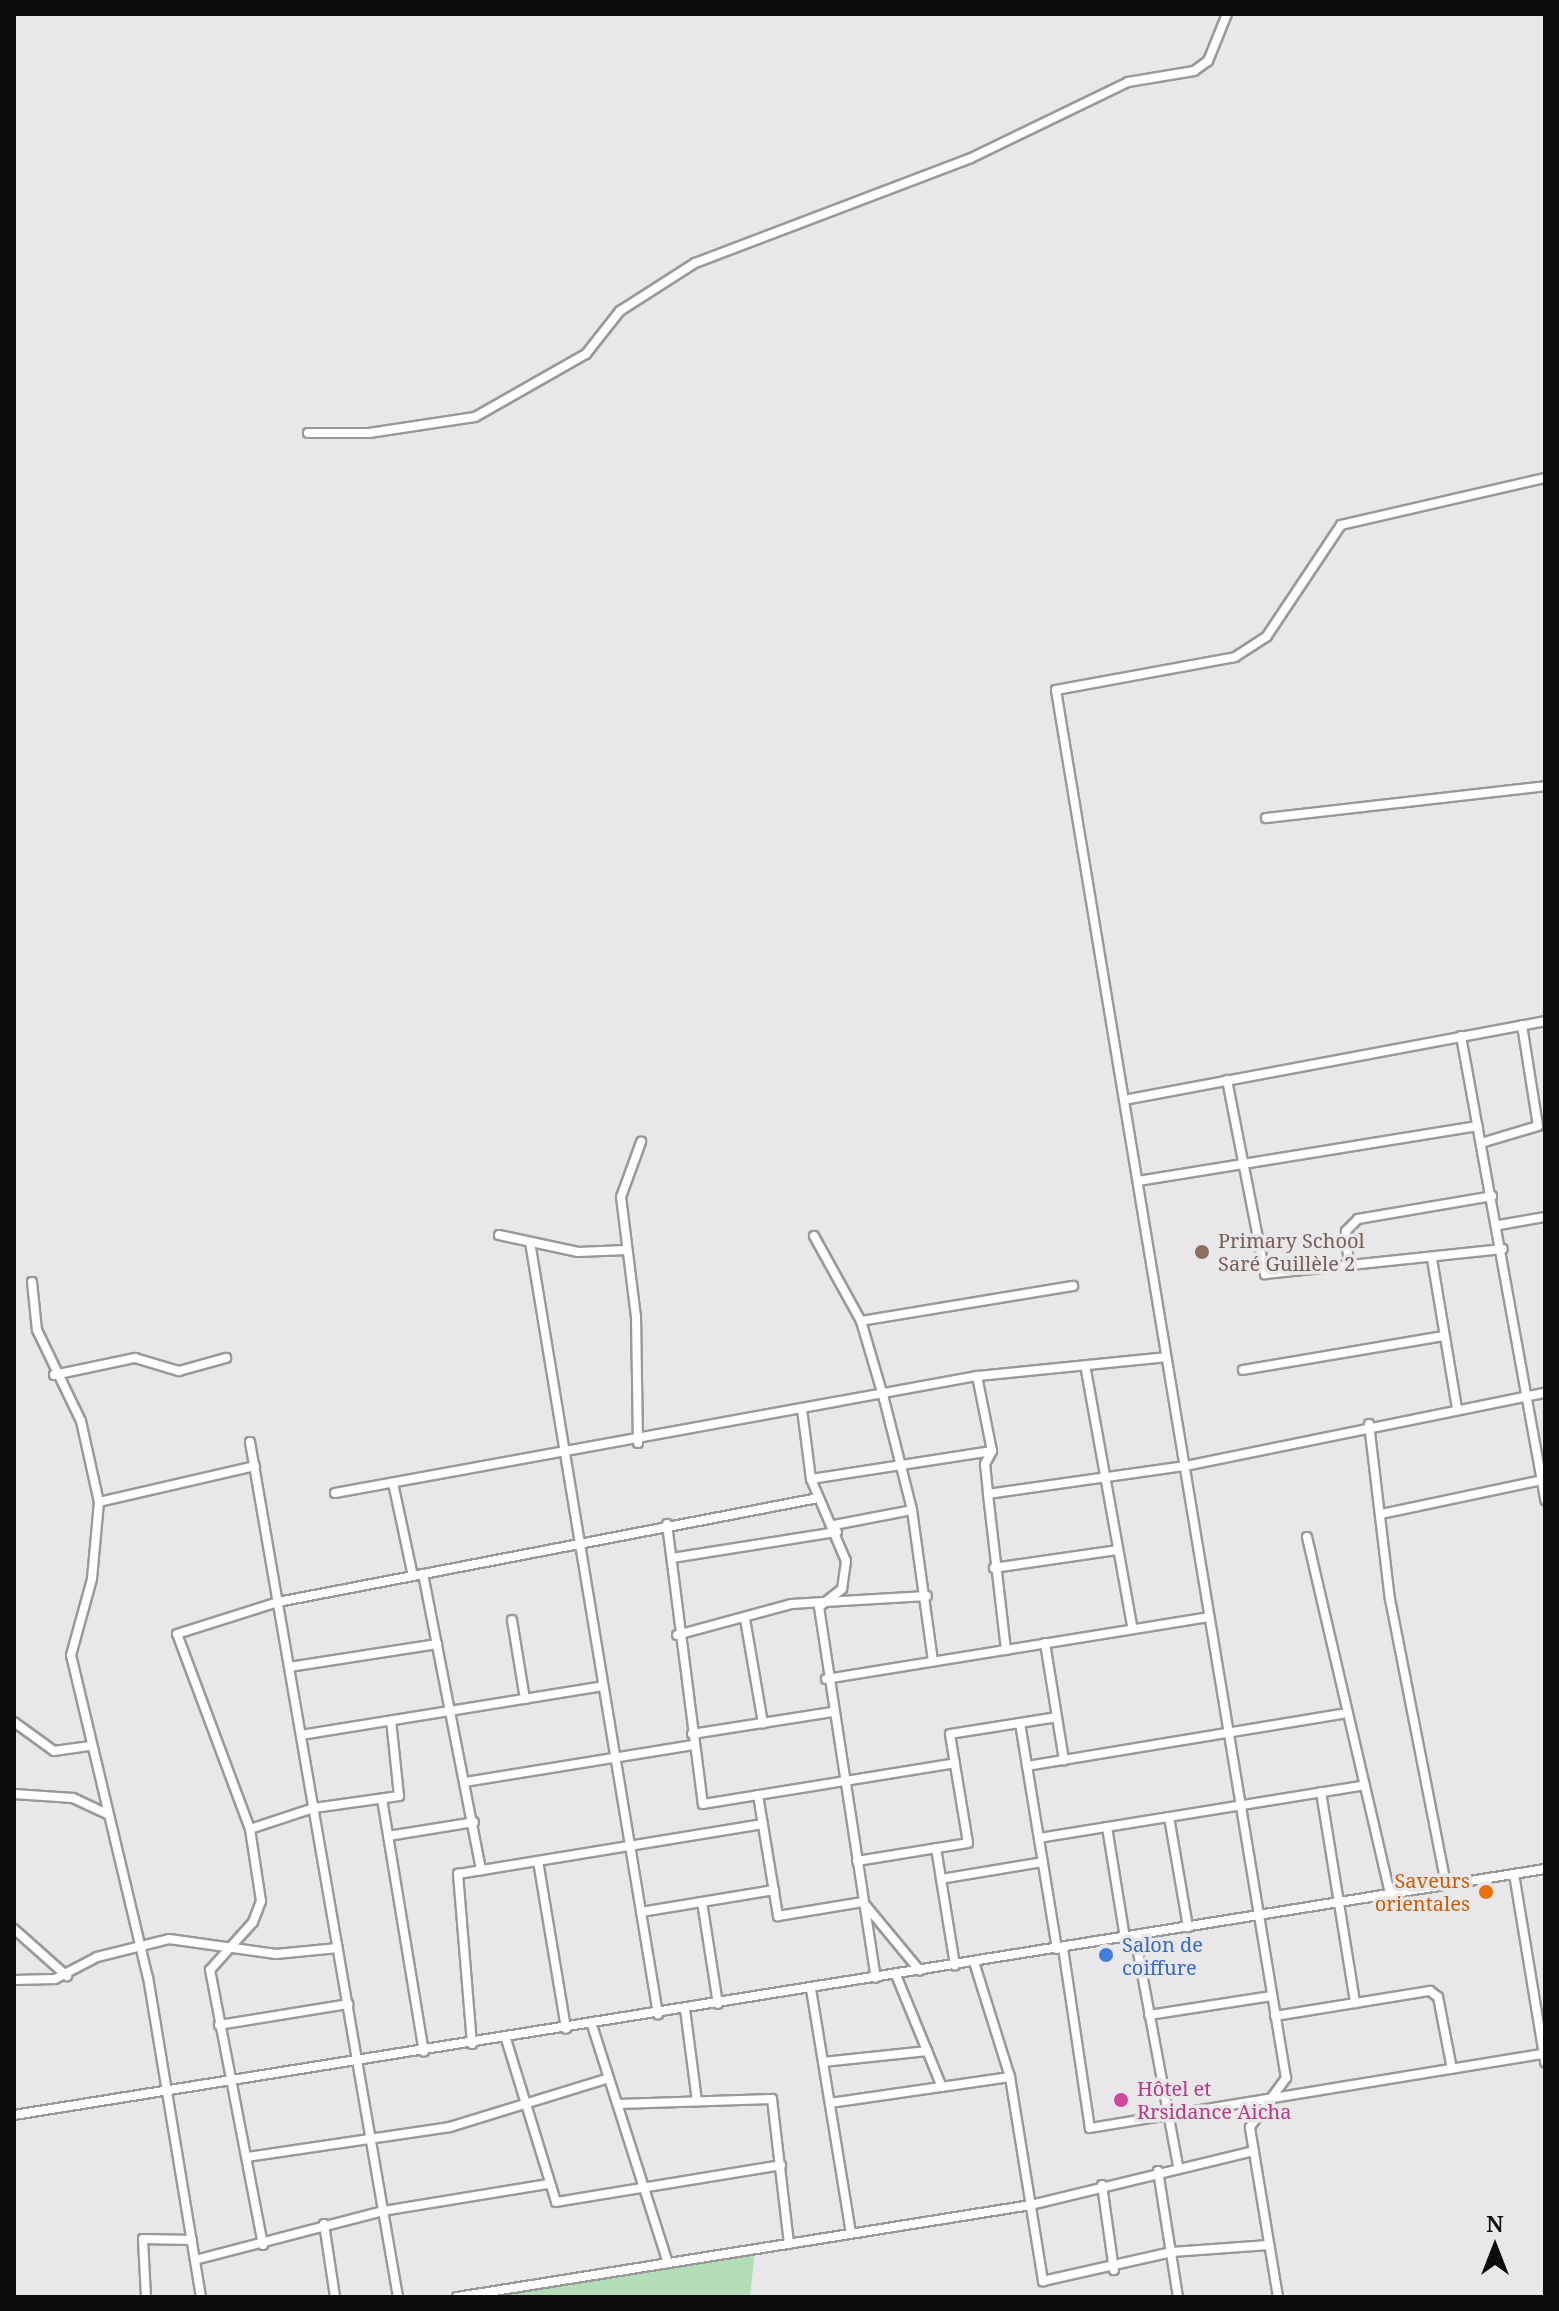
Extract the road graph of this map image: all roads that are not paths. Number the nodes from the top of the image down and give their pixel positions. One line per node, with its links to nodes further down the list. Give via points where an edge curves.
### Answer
1 (1227, 14): 2 (street, via 1208,61 1194,71 1128,82 971,158 695,263 620,311 586,354 475,417 369,433)
2 (308, 433)
3 (1545, 478): 10 (street, via 1341,525 1267,636 1235,657 1056,690)
4 (1545, 786): 5 (street)
5 (1266, 818)
6 (1545, 1021): 7 (street)
7 (1522, 1025): 8 (street); 13 (street, via 1538,1126)
8 (1461, 1036): 9 (street); 11 (street)
9 (1227, 1080): 10 (street); 14 (street)
10 (1124, 1100): 15 (street)
11 (1478, 1126): 13 (street); 14 (street)
12 (641, 1142): 23 (street, via 621,1197)
13 (1481, 1143): 16 (street)
14 (1242, 1160): 15 (street); 25 (street, via 1265,1274)
15 (1138, 1181): 30 (street)
16 (1492, 1196): 18 (street); 25 (street, via 1358,1219 1346,1231)
17 (1545, 1217): 18 (street)
18 (1499, 1225): 22 (street)
19 (499, 1235): 21 (street)
20 (814, 1236): 28 (street)
21 (530, 1242): 23 (street, via 578,1252); 45 (street)
22 (1503, 1249): 24 (street); 37 (street)
23 (627, 1250): 43 (street)
24 (1432, 1259): 25 (street); 29 (street)
25 (1349, 1267)
26 (32, 1282): 34 (street)
27 (1073, 1286): 28 (street)
28 (861, 1321): 38 (street)
29 (1444, 1336): 33 (street); 40 (street)
30 (1166, 1357): 32 (street); 47 (street)
31 (226, 1358): 34 (street, via 179,1371 135,1358)
32 (1086, 1370): 35 (street); 50 (street)
33 (1243, 1370)
34 (54, 1375): 57 (street, via 81,1421)
35 (977, 1376): 38 (street); 44 (street)
36 (1545, 1393): 37 (street)
37 (1528, 1396): 40 (street); 51 (street)
38 (884, 1399): 39 (street); 48 (street)
39 (802, 1409): 43 (street, via 720,1421); 49 (street)
40 (1457, 1409): 41 (street)
41 (1369, 1424): 47 (street); 59 (street)
42 (250, 1442): 46 (street)
43 (638, 1443): 45 (street)
44 (992, 1451): 48 (street); 54 (street, via 985,1464)
45 (565, 1455): 52 (street); 63 (street)
46 (255, 1466): 57 (street); 69 (street)
47 (1185, 1466): 50 (street); 71 (street)
48 (903, 1469): 49 (street); 58 (street)
49 (811, 1479): 55 (street)
50 (1106, 1480): 54 (street); 64 (street)
51 (1542, 1480): 56 (street); 59 (street)
52 (393, 1483): 53 (street); 67 (street)
53 (335, 1493)
54 (988, 1494): 66 (street)
55 (818, 1498): 60 (street); 61 (street)
56 (1545, 1500)
57 (99, 1502): 96 (street, via 92,1579 71,1655)
58 (912, 1510): 61 (street); 68 (street)
59 (1381, 1514): 127 (street, via 1407,1694)
60 (667, 1524): 63 (street); 65 (street)
61 (835, 1529): 65 (street); 70 (street, via 846,1561 842,1589)
62 (1307, 1537): 86 (street)
63 (580, 1543): 67 (street); 82 (street)
64 (1118, 1550): 66 (street); 74 (street)
65 (672, 1558): 75 (street)
66 (994, 1568): 78 (street)
67 (418, 1575): 69 (street); 77 (street)
68 (927, 1596): 70 (street); 79 (street)
69 (278, 1602): 80 (street); 115 (street, via 177,1634)
70 (819, 1607): 72 (street, via 791,1604); 81 (street)
71 (1209, 1617): 74 (street); 92 (street)
72 (745, 1619): 75 (street); 90 (street)
73 (512, 1620): 83 (street)
74 (1132, 1626): 76 (street)
75 (677, 1635): 93 (street)
76 (1045, 1643): 78 (street); 87 (street)
77 (437, 1644): 80 (street); 84 (street)
78 (1006, 1650): 79 (street)
79 (933, 1662): 81 (street)
80 (289, 1667): 94 (street)
81 (826, 1679): 85 (street)
82 (603, 1686): 83 (street); 97 (street)
83 (525, 1699): 84 (street)
84 (451, 1711): 88 (street); 102 (street)
85 (832, 1712): 90 (street); 101 (street)
86 (1342, 1714): 92 (street); 103 (street)
87 (1057, 1717): 91 (street); 98 (street)
88 (391, 1720): 94 (street); 107 (street, via 399,1796)
89 (14, 1722): 96 (street, via 54,1751)
90 (763, 1723): 93 (street)
91 (1020, 1723): 99 (street, via 950,1734); 100 (street)
92 (1228, 1732): 98 (street); 108 (street)
93 (692, 1734): 95 (street)
94 (301, 1735): 109 (street)
95 (694, 1745): 97 (street); 106 (street, via 703,1804)
96 (89, 1746): 110 (street)
97 (615, 1758): 102 (street); 118 (street)
98 (1064, 1760): 100 (street)
99 (955, 1763): 101 (street); 119 (street, via 968,1843)
100 (1027, 1766): 117 (street)
101 (843, 1781): 106 (street); 121 (street)
102 (465, 1782): 112 (street)
103 (1365, 1785): 104 (street); 129 (street)
104 (1321, 1792): 108 (street); 132 (street)
105 (14, 1794): 110 (street, via 73,1798)
106 (758, 1795): 113 (street)
107 (382, 1799): 109 (street); 116 (street)
108 (1240, 1805): 111 (street); 134 (street)
109 (314, 1808): 115 (street); 141 (street)
110 (107, 1814): 139 (street)
111 (1169, 1817): 114 (street); 135 (street)
112 (474, 1822): 116 (street); 124 (street)
113 (763, 1824): 118 (street); 128 (street)
114 (1107, 1827): 117 (street); 138 (street)
115 (250, 1829): 140 (street, via 261,1901 253,1922)
116 (388, 1836): 165 (street)
117 (1039, 1838): 122 (street)
118 (630, 1846): 120 (street); 133 (street)
119 (936, 1848): 121 (street); 126 (street)
120 (538, 1861): 124 (street); 161 (street)
121 (857, 1861): 131 (street)
122 (1043, 1862): 126 (street); 142 (street)
123 (1545, 1869): 125 (street)
124 (481, 1870): 163 (street, via 458,1874)
125 (1514, 1874): 127 (street); 166 (street)
126 (941, 1879): 144 (street)
127 (1446, 1885): 129 (street)
128 (774, 1890): 130 (street); 131 (street, via 778,1916)
129 (1390, 1895): 132 (street)
130 (702, 1902): 133 (street); 154 (street)
131 (863, 1902): 145 (street); 148 (street)
132 (1339, 1903): 134 (street); 152 (street)
133 (641, 1912): 156 (street)
134 (1259, 1916): 135 (street); 151 (street)
135 (1188, 1927): 137 (street)
136 (14, 1929): 147 (street)
137 (1135, 1936): 138 (street); 157 (street)
138 (1125, 1938): 142 (street)
139 (140, 1943): 140 (street); 147 (street); 174 (street)
140 (228, 1946): 141 (street, via 276,1954); 159 (street, via 210,1970)
141 (338, 1948): 153 (street)
142 (1060, 1948): 143 (street); 180 (street, via 1090,2128)
143 (974, 1962): 144 (street); 170 (street)
144 (955, 1965): 145 (street)
145 (920, 1971): 146 (street)
146 (896, 1975): 148 (street); 164 (street)
147 (67, 1976): 149 (street)
148 (876, 1978): 150 (street)
149 (14, 1980)
150 (811, 1989): 154 (street); 167 (street)
151 (1272, 1996): 157 (street); 158 (street)
152 (1355, 2003): 158 (street); 169 (street, via 1435,1993)
153 (348, 2004): 159 (street); 168 (street)
154 (718, 2004): 155 (street)
155 (685, 2009): 156 (street); 176 (street)
156 (658, 2014): 160 (street)
157 (1149, 2015): 180 (street)
158 (1275, 2016): 175 (street, via 1286,2078)
159 (219, 2025): 172 (street)
160 (592, 2025): 161 (street); 171 (street)
161 (566, 2029): 162 (street)
162 (506, 2039): 163 (street); 179 (street)
163 (472, 2044): 165 (street)
164 (927, 2051): 167 (street); 173 (street)
165 (424, 2052): 168 (street)
166 (1544, 2058): 169 (street)
167 (823, 2062): 177 (street)
168 (358, 2063): 172 (street); 182 (street)
169 (1452, 2069): 175 (street)
170 (1010, 2077): 173 (street); 191 (street)
171 (609, 2078): 178 (street); 179 (street)
172 (230, 2084): 174 (street); 184 (street)
173 (942, 2087): 177 (street)
174 (168, 2094): 181 (street); 195 (street)
175 (1272, 2098): 180 (street); 183 (street, via 1250,2127)
176 (697, 2101): 178 (street); 185 (street, via 772,2099)
177 (830, 2103): 194 (street)
178 (618, 2104): 190 (street)
179 (525, 2107): 182 (street); 188 (street)
180 (1167, 2110): 186 (street)
181 (14, 2115)
182 (371, 2140): 184 (street); 192 (street)
183 (1254, 2151): 186 (street); 198 (street)
184 (247, 2157): 197 (street)
185 (781, 2165): 190 (street); 196 (street)
186 (1178, 2166): 187 (street)
187 (1158, 2171): 189 (street); 199 (street)
188 (548, 2184): 190 (street, via 556,2202); 192 (street)
189 (1102, 2185): 191 (street); 202 (street)
190 (644, 2187): 201 (street)
191 (1031, 2205): 194 (street); 202 (street, via 1043,2281)
192 (383, 2211): 193 (street); 206 (street)
193 (324, 2224): 197 (street); 205 (street)
194 (851, 2234): 196 (street)
195 (192, 2240): 200 (street); 203 (street, via 143,2239)
196 (789, 2244): 201 (street)
197 (263, 2245): 200 (street)
198 (1269, 2245): 199 (street); 209 (street)
199 (1172, 2252): 202 (street); 208 (street)
200 (195, 2260): 204 (street)
201 (668, 2263): 207 (street)
202 (1114, 2270)
203 (146, 2297)
204 (201, 2297)
205 (335, 2297)
206 (398, 2297)
207 (457, 2297)
208 (1178, 2297)
209 (1278, 2297)

